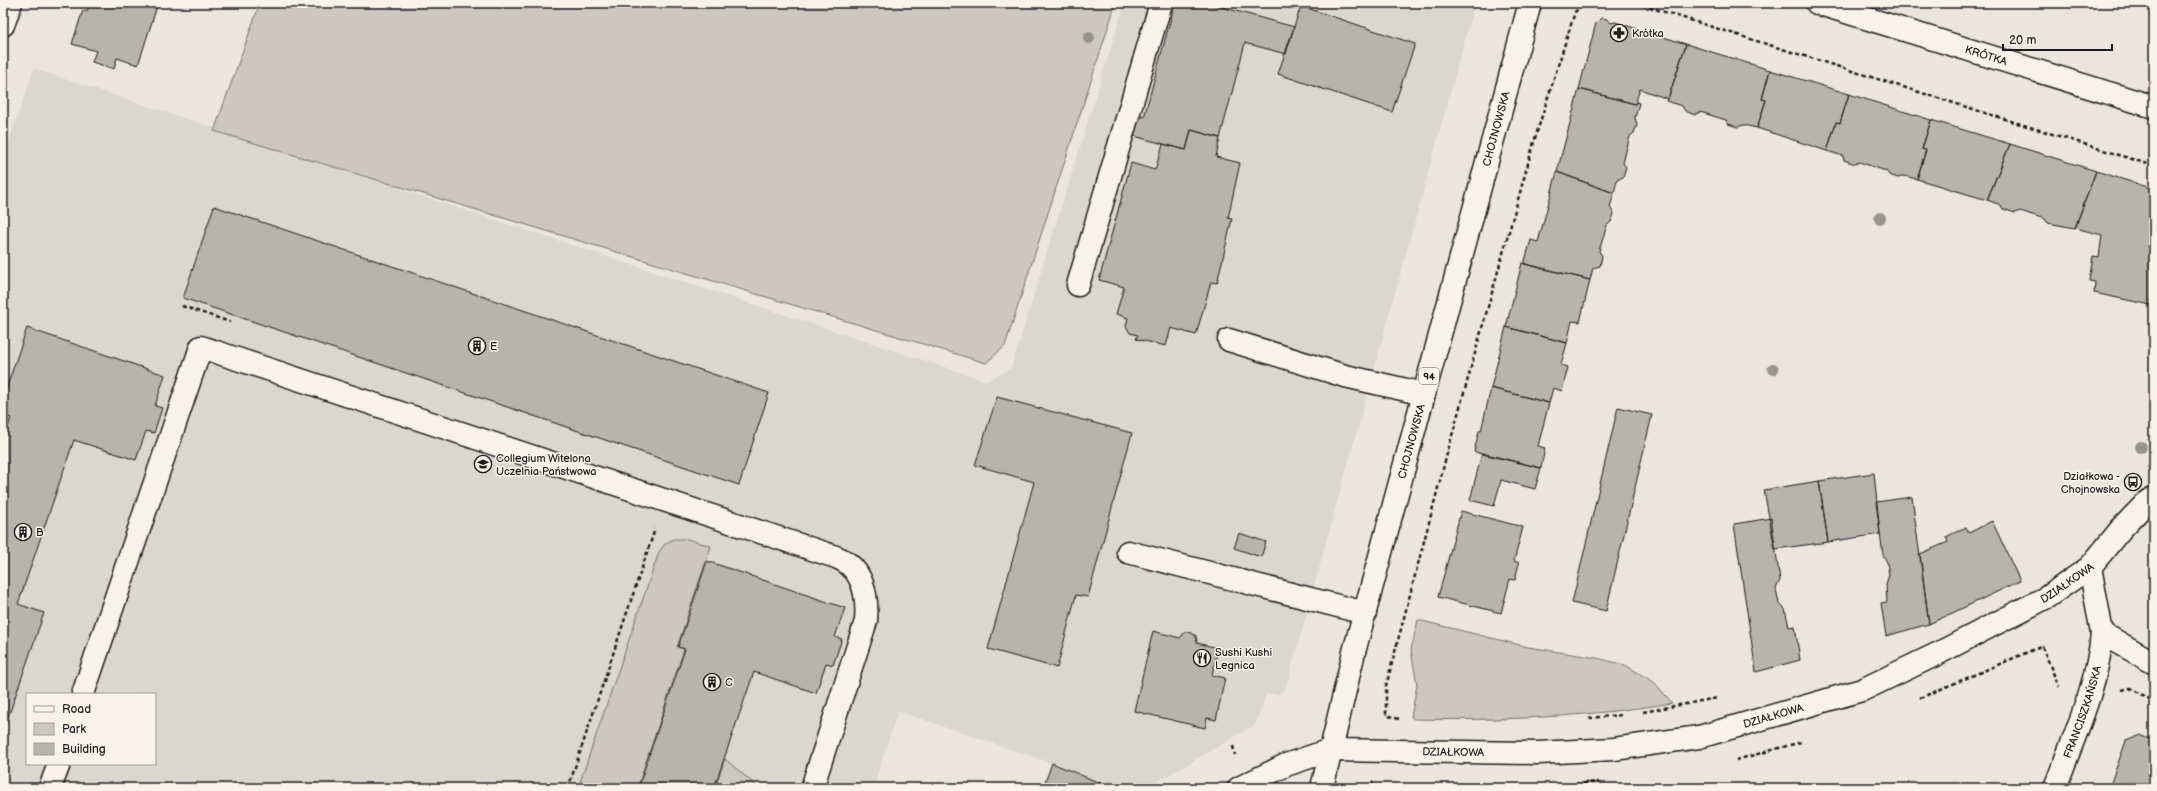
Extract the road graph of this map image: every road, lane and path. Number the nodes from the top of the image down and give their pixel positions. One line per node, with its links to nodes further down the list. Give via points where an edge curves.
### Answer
1 (11, 3): 7 (street)
2 (1161, 3): 10 (street)
3 (1530, 3): 12 (street, CHOJNOWSKA / 94)
4 (1584, 3): 29 (path, via 1575,12 1536,135 1448,450 1386,686 1386,715)
5 (1636, 3): 9 (path)
6 (1818, 3): 8 (street, KRÓTKA)
7 (3, 24)
8 (2154, 107)
9 (2154, 166)
10 (1078, 285)
11 (1229, 340): 12 (street, via 1346,376)
12 (1424, 394): 21 (street, CHOJNOWSKA / 94)
13 (2154, 463): 14 (path)
14 (2143, 472)
15 (2154, 498): 18 (street, DZIAŁKOWA, via 2121,529)
16 (664, 500): 24 (street, via 201,347); 36 (path); 37 (street, via 842,559 860,579 867,601 866,621)
17 (1128, 552): 21 (street)
18 (2090, 567): 22 (street, FRANCISZKAŃSKA); 31 (street, DZIAŁKOWA, via 2047,597 1862,690 1699,737 1614,749 1538,753)
19 (2154, 575): 20 (path, via 2150,586)
20 (2154, 598)
21 (1365, 613): 31 (street, CHOJNOWSKA / 94)
22 (2102, 633): 23 (street); 41 (street, FRANCISZKAŃSKA, via 2092,684)
23 (2154, 663)
24 (83, 693)
25 (1719, 698): 26 (path)
26 (1637, 713)
27 (1630, 714): 28 (path)
28 (1584, 718)
29 (1407, 721)
30 (1233, 746): 32 (path)
31 (1330, 750): 38 (street, DZIAŁKOWA, via 1286,765); 39 (street, CHOJNOWSKA / 94)
32 (1235, 754)
33 (59, 765): 35 (street)
34 (1376, 779): 40 (path)
35 (50, 788)
36 (568, 788)
37 (812, 788)
38 (1239, 788)
39 (1322, 788)
40 (1366, 788)
41 (2055, 788)

